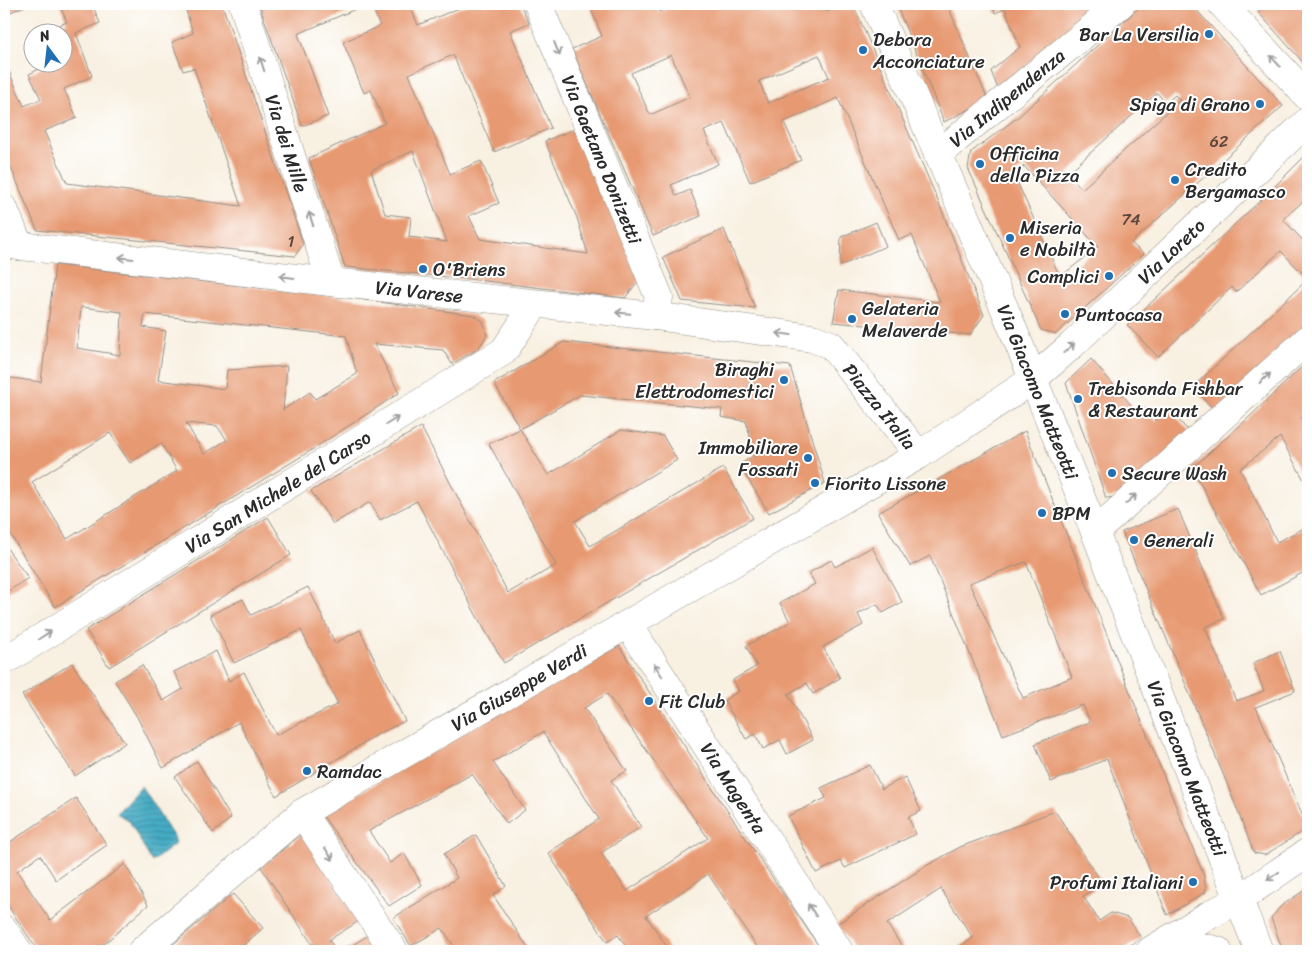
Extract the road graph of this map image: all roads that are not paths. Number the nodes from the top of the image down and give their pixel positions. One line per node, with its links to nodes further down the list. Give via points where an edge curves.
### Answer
1 (243, 4): 11 (street, Via dei Mille, one-way to 1)
2 (538, 4): 13 (street, Via Gaetano Donizetti, one-way to 13, via 659,297)
3 (874, 4): 8 (street, Via Giacomo Matteotti)
4 (1121, 4): 8 (street, Via Indipendenza)
5 (1222, 4): 6 (street, one-way to 5)
6 (1308, 97)
7 (1308, 121): 16 (street, Via Loreto, one-way to 7)
8 (938, 154): 16 (street, Via Giacomo Matteotti)
9 (4, 209): 10 (street)
10 (11, 245): 11 (street, Via Varese, one-way to 10)
11 (331, 282): 12 (street, Via Varese)
12 (535, 304): 13 (street, Via Varese, one-way to 12); 20 (street, Via San Michele del Carso, one-way to 12, via 504,351)
13 (655, 316): 15 (street, Via Varese, one-way to 13, via 812,338)
14 (1308, 339): 18 (street, one-way to 14)
15 (831, 345): 17 (street, Piazza Italia)
16 (1032, 380): 17 (street, Piazza Italia); 18 (street, Via Giacomo Matteotti)
17 (919, 455): 19 (street, Via Giuseppe Verdi)
18 (1095, 532): 23 (street, Via Giacomo Matteotti)
19 (628, 624): 21 (street, Via Giuseppe Verdi); 29 (street, Via Magenta, one-way to 19)
20 (4, 661)
21 (302, 813): 27 (street, Via Giuseppe Verdi); 28 (street, one-way to 28)
22 (1308, 852): 23 (street, one-way to 23)
23 (1238, 900): 25 (street); 31 (street, Via Giacomo Matteotti)
24 (4, 930): 26 (street)
25 (1154, 949): 30 (street)
26 (18, 951)
27 (142, 951)
28 (394, 951)
29 (838, 951)
30 (1218, 951)
31 (1260, 951)

